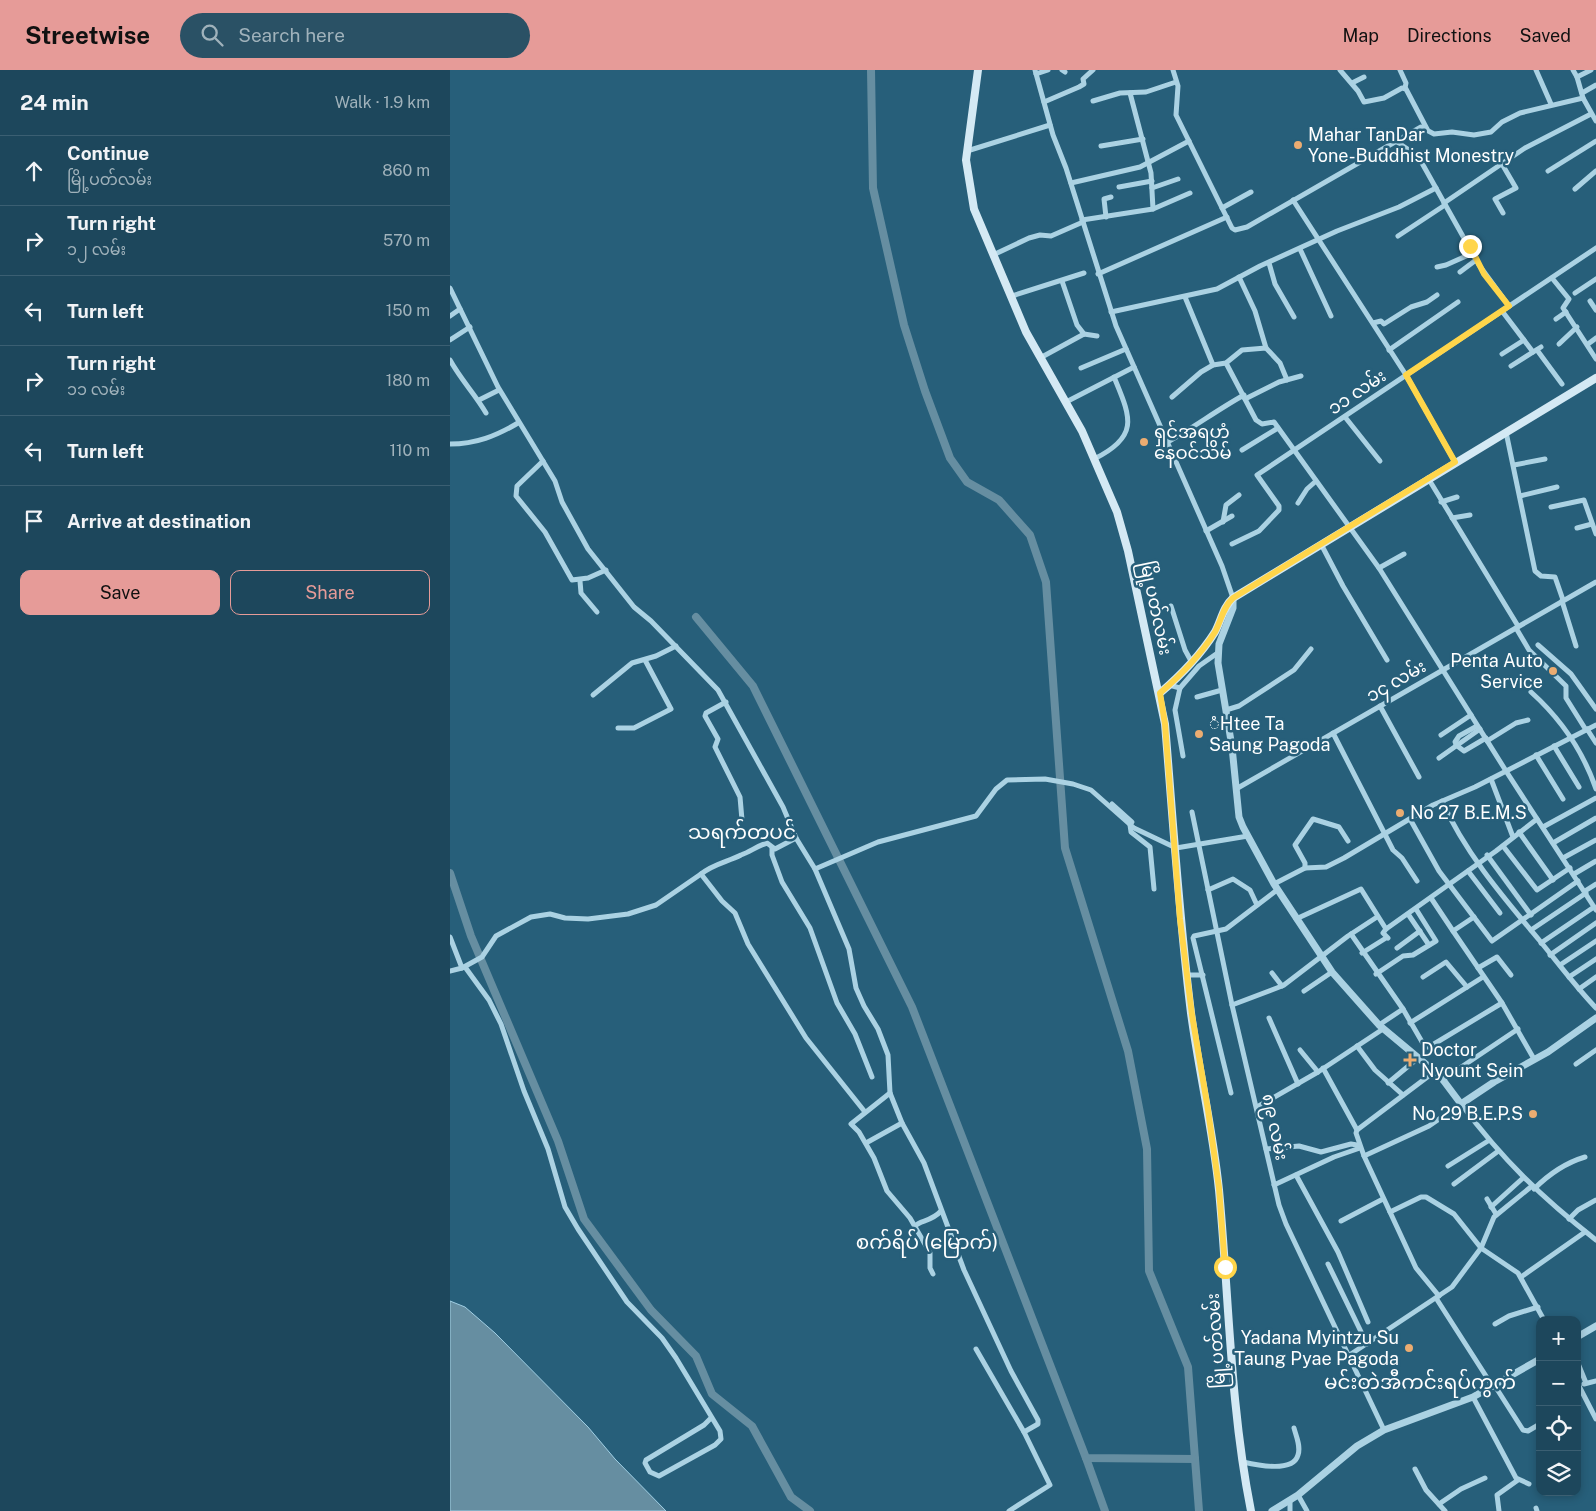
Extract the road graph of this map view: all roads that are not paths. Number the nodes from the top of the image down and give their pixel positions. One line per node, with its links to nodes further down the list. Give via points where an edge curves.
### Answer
1 (978, 70): 31 (main road, မြို့ပတ်လမ်း)
2 (1048, 70): 10 (street)
3 (1093, 70): 20 (street, via 1083,79 1084,84)
4 (1172, 70): 13 (street)
5 (1340, 70): 14 (street)
6 (1400, 70): 16 (street)
7 (1536, 70): 21 (street)
8 (1573, 70): 12 (street)
9 (1591, 70): 12 (street)
10 (1035, 72): 20 (street)
11 (1364, 77): 14 (street)
12 (1577, 77): 18 (street)
13 (1176, 82): 17 (street, via 1146,92); 27 (street, via 1175,110)
14 (1352, 83): 16 (street, via 1362,101 1367,103)
15 (1596, 85): 18 (street)
16 (1405, 88): 25 (street)
17 (1130, 93): 19 (street); 26 (street)
18 (1583, 95): 21 (street); 22 (street)
19 (1093, 101)
20 (1044, 102): 24 (street)
21 (1551, 104): 25 (street, via 1520,113 1491,132 1441,135)
22 (1591, 114): 23 (street); 33 (street, via 1536,142)
23 (1596, 121)
24 (1050, 125): 31 (street); 38 (street)
25 (1425, 129): 29 (street)
26 (1142, 140): 30 (street); 32 (street)
27 (1189, 141): 32 (street); 48 (street)
28 (1596, 141): 34 (street)
29 (1397, 142): 41 (street, via 1418,156); 46 (street)
30 (1101, 146)
31 (967, 152): 59 (main road, မြို့ပတ်လမ်း, via 971,198)
32 (1149, 162): 37 (street); 38 (street)
33 (1502, 164): 47 (street); 50 (street, via 1516,188 1495,199)
34 (1548, 171)
35 (1596, 172): 42 (street)
36 (1178, 179): 40 (street)
37 (1152, 181): 39 (street); 40 (street)
38 (1071, 183): 53 (street)
39 (1119, 187)
40 (1152, 188): 49 (street)
41 (1436, 188): 47 (street); 55 (street)
42 (1575, 189)
43 (1251, 192): 48 (street)
44 (1190, 193): 49 (street)
45 (1111, 197): 51 (street, via 1104,199)
46 (1293, 200): 52 (street, via 1240,230 1232,228); 55 (street)
47 (1445, 204): 54 (street); 58 (street)
48 (1222, 208): 52 (street)
49 (1153, 209): 51 (street)
50 (1503, 213)
51 (1106, 217): 53 (street)
52 (1227, 217): 65 (street)
53 (1082, 221): 59 (street, via 1051,236 1029,238); 65 (street)
54 (1398, 236)
55 (1318, 240): 57 (street); 89 (street)
56 (1596, 248): 67 (street, ၁၁ လမ်း)
57 (1300, 249): 61 (street); 86 (street)
58 (1473, 253): 60 (street); 62 (street)
59 (993, 255): 73 (main road, မြို့ပတ်လမ်း)
60 (1476, 260): 63 (street); 78 (street)
61 (1268, 263): 66 (street); 87 (street, via 1275,284)
62 (1437, 267)
63 (1460, 272)
64 (1084, 273): 69 (street)
65 (1098, 274): 83 (street)
66 (1239, 278): 75 (street, via 1217,289); 99 (street, via 1255,311)
67 (1552, 278): 78 (street, ၁၁ လမ်း); 84 (street, via 1569,299 1563,306)
68 (1596, 279): 71 (street)
69 (1062, 281): 73 (street); 92 (street, via 1077,325)
70 (450, 288): 72 (street)
71 (1575, 293)
72 (452, 296): 79 (street); 80 (street)
73 (1012, 296): 104 (main road, မြို့ပတ်လမ်း)
74 (1437, 296): 89 (street, via 1384,324 1381,321)
75 (1185, 297): 83 (street); 108 (street)
76 (1590, 301): 81 (street)
77 (1458, 302): 102 (street)
78 (1509, 306): 82 (street, ၁၁ လမ်း)
79 (450, 307)
80 (460, 310): 85 (street); 90 (street)
81 (1596, 310)
82 (1502, 311): 96 (street); 112 (street, ၁၁ လမ်း)
83 (1111, 312): 100 (street)
84 (1566, 312): 88 (street); 91 (street)
85 (450, 316)
86 (1331, 316)
87 (1294, 317)
88 (1556, 319)
89 (1373, 323): 102 (street)
90 (470, 327): 95 (street); 118 (street)
91 (1577, 327): 97 (street); 98 (street)
92 (1084, 334): 93 (street); 104 (street)
93 (1098, 336)
94 (1596, 338): 98 (street)
95 (450, 340)
96 (1524, 340): 101 (street); 103 (street)
97 (1560, 344)
98 (1588, 344): 105 (street)
99 (1266, 348): 107 (street, via 1242,350); 116 (street, via 1280,363)
100 (1126, 349): 110 (street); 111 (street)
101 (1537, 349): 109 (street); 117 (street)
102 (1390, 350): 112 (street)
103 (1502, 354)
104 (1040, 358): 122 (main road, မြို့ပတ်လမ်း)
105 (1596, 359)
106 (450, 360): 121 (street, via 466,387)
107 (1226, 363): 108 (street); 120 (street)
108 (1213, 365): 119 (street)
109 (1511, 366)
110 (1081, 368)
111 (1134, 368): 114 (street); 128 (street)
112 (1406, 375): 124 (street, ၁၁ လမ်း); 136 (street)
113 (1301, 376): 116 (street)
114 (1114, 377): 122 (street); 132 (street, via 1129,423 1122,437)
115 (1596, 378): 127 (main road)
116 (1287, 380): 120 (street)
117 (1562, 384)
118 (499, 390): 121 (street); 125 (street)
119 (1172, 397)
120 (1244, 397): 126 (street, via 1259,423 1274,422); 128 (street)
121 (479, 400): 123 (street)
122 (1066, 402): 132 (main road, မြို့ပတ်လမ်း)
123 (486, 413)
124 (1345, 417): 131 (street, ၁၁ လမ်း); 135 (street)
125 (518, 423): 129 (street, via 482,440); 134 (street)
126 (1278, 428): 130 (street); 131 (street)
127 (1506, 432): 136 (main road); 137 (street)
128 (1166, 443): 154 (street)
129 (450, 444)
130 (1242, 450)
131 (1293, 451): 139 (street); 156 (street, ၁၁ လမ်း, via 1257,475 1279,510 1259,531)
132 (1094, 459): 181 (main road, မြို့ပတ်လမ်း, via 1117,512 1128,550)
133 (1545, 459): 137 (street)
134 (543, 461): 160 (street, via 585,545); 161 (street, via 517,486 515,492 545,532 572,580)
135 (1380, 461)
136 (1455, 462): 138 (main road)
137 (1514, 465): 142 (street)
138 (1428, 478): 144 (street); 152 (main road)
139 (1316, 481): 145 (street); 152 (street)
140 (1557, 487): 142 (street)
141 (1239, 495): 150 (street, via 1226,505)
142 (1520, 496): 164 (street, via 1535,571 1541,576 1556,577)
143 (1457, 497): 144 (street)
144 (1441, 502): 149 (street)
145 (1298, 503)
146 (1551, 507): 151 (street, via 1584,500)
147 (1232, 516): 150 (street)
148 (1470, 516): 149 (street)
149 (1452, 518): 167 (street)
150 (1224, 522): 154 (street)
151 (1592, 524): 153 (street); 155 (street)
152 (1351, 526): 157 (main road); 159 (street)
153 (1577, 528)
154 (1206, 531): 163 (street)
155 (1596, 534)
156 (1232, 544)
157 (1321, 544): 163 (main road); 174 (street)
158 (1404, 554): 159 (street)
159 (1379, 568): 176 (street)
160 (606, 570): 161 (street); 168 (street, via 634,607)
161 (580, 581): 166 (street, via 582,592)
162 (1596, 582): 164 (street, ၁၄ လမ်း)
163 (1233, 598): 172 (street, via 1233,608); 175 (main road, via 1214,632)
164 (1563, 601): 167 (street, ၁၄ လမ်း); 170 (street)
165 (1171, 606): 175 (street)
166 (597, 612)
167 (1517, 627): 176 (street, ၁၄ လမ်း); 194 (street, via 1529,650 1566,686 1566,698)
168 (676, 646): 173 (street); 184 (street)
169 (1538, 646): 186 (street, via 1571,674)
170 (1576, 646)
171 (1311, 649): 187 (street, via 1294,670 1239,706)
172 (1219, 652): 178 (street, via 1205,661); 179 (street)
173 (645, 660): 182 (street, via 632,663); 193 (street, via 671,708 634,728)
174 (1388, 660)
175 (1191, 661): 177 (main road)
176 (1442, 670): 185 (street, ၁၄ လမ်း); 188 (street)
177 (1169, 685): 178 (street); 181 (main road)
178 (1180, 688): 204 (street, via 1175,710)
179 (1222, 690): 183 (street); 187 (street)
180 (1531, 692): 198 (street, via 1552,712)
181 (1160, 693): 235 (main road, မြို့ပတ်လမ်း)
182 (592, 695)
183 (1197, 697)
184 (726, 702): 220 (street, via 705,716 718,740 715,747 740,797); 228 (street, via 736,726 783,806)
185 (1380, 706): 195 (street, ၁၄ လမ်း); 207 (street)
186 (1596, 709)
187 (1226, 710): 211 (street)
188 (1470, 715): 191 (street); 192 (street)
189 (1528, 720): 199 (street)
190 (1596, 725): 194 (street)
191 (1453, 726): 196 (street); 197 (street)
192 (1479, 727): 197 (street); 199 (street); 201 (street)
193 (618, 728)
194 (1587, 729): 198 (street); 200 (street)
195 (1334, 733): 211 (street, ၁၄ လမ်း); 225 (street)
196 (1441, 735)
197 (1460, 736): 201 (street)
198 (1571, 738): 202 (street); 212 (street, via 1589,769)
199 (1486, 740): 201 (street, via 1464,751); 206 (street)
200 (1596, 743)
201 (1456, 745): 205 (street)
202 (1554, 746): 203 (street); 210 (street)
203 (1536, 755): 206 (street); 214 (street)
204 (1183, 756)
205 (1439, 758)
206 (1506, 771): 208 (street); 219 (street)
207 (1419, 777)
208 (1491, 779): 215 (street); 227 (street)
209 (1064, 781): 221 (street, via 1091,790); 223 (street, via 1096,789); 242 (street, via 1004,778 979,810 968,818 878,842)
210 (1579, 787)
211 (1236, 789): 226 (street, via 1239,817)
212 (1596, 789)
213 (1596, 798): 222 (street)
214 (1563, 799)
215 (1442, 801): 217 (street); 239 (street)
216 (1192, 812): 231 (street, ၈၉ လမ်း)
217 (1410, 818): 225 (street); 249 (street, via 1439,871)
218 (1596, 818): 232 (street)
219 (1537, 819): 222 (street); 224 (street)
220 (742, 820)
221 (1130, 825): 223 (street); 252 (street, via 1131,832 1150,847)
222 (1543, 827): 232 (street)
223 (1139, 830): 235 (street)
224 (1519, 832): 227 (street); 246 (street)
225 (1384, 834): 240 (street, via 1326,867); 247 (street)
226 (1248, 836): 231 (street); 251 (street)
227 (1513, 837): 233 (street)
228 (796, 838): 234 (street); 242 (street)
229 (1596, 840): 237 (street)
230 (1348, 841): 240 (street, via 1339,826 1313,819 1295,845)
231 (1199, 843): 235 (street); 253 (street, ၈၉ လမ်း)
232 (1553, 843): 237 (street)
233 (1503, 846): 236 (street); 246 (street, via 1535,888 1539,889)
234 (772, 848): 244 (street, via 767,843); 319 (street, via 782,882 810,928 837,1003 855,1034)
235 (1176, 848): 289 (main road, မြို့ပတ်လမ်း)
236 (1487, 855): 239 (street); 261 (street)
237 (1563, 858): 241 (street)
238 (1596, 860): 245 (street)
239 (1478, 863): 243 (street); 265 (street)
240 (1305, 868): 251 (street)
241 (1570, 868): 245 (street); 246 (street)
242 (815, 869): 323 (street, via 849,949 856,988 888,1055)
243 (1468, 871): 249 (street); 259 (street)
244 (701, 874): 283 (street, via 656,905 628,914 588,919 550,914 531,917 496,936 482,956); 328 (street, via 732,910 748,944 806,1038)
245 (1574, 874): 248 (street)
246 (1553, 880)
247 (1417, 881)
248 (1578, 881): 254 (street); 261 (street)
249 (1450, 884): 255 (street); 263 (street)
250 (1596, 884): 254 (street)
251 (1276, 887): 256 (street); 264 (street)
252 (1154, 889)
253 (1208, 890): 256 (street, via 1233,879 1250,890); 269 (street, ၈၉ လမ်း)
254 (1585, 892): 257 (street); 268 (street)
255 (1431, 898): 258 (street); 271 (street)
256 (1257, 905): 269 (street, via 1236,923)
257 (1595, 908): 275 (street)
258 (1416, 909): 260 (street); 276 (street, via 1436,941)
259 (1500, 913)
260 (1408, 914): 267 (street); 270 (street)
261 (1531, 915): 265 (street)
262 (1377, 917): 264 (street, via 1362,889); 267 (street); 272 (street)
263 (1474, 917): 265 (street, via 1492,941); 271 (street)
264 (1296, 919): 280 (street)
265 (1523, 920): 268 (street)
266 (1596, 923): 279 (street)
267 (1386, 929): 278 (street, via 1383,933 1387,938)
268 (1531, 930): 275 (street)
269 (1216, 931): 290 (street, via 1193,938); 303 (street, ၈၉ လမ်း)
270 (1420, 931): 276 (street); 277 (street)
271 (1453, 931): 284 (street)
272 (1351, 934): 278 (street); 280 (street)
273 (450, 937): 283 (street)
274 (1596, 941): 282 (street)
275 (1541, 943): 279 (street)
276 (1429, 945): 288 (street, via 1412,955 1403,956)
277 (1397, 948)
278 (1362, 953): 288 (street)
279 (1550, 955): 282 (street)
280 (1321, 956): 286 (street); 296 (street)
281 (1596, 959): 294 (street)
282 (1560, 965): 294 (street)
283 (465, 967): 285 (street); 378 (street, via 489,1000 501,1024 548,1149 565,1207 627,1302 662,1338 676,1358)
284 (1478, 968): 291 (street, via 1497,957); 293 (street)
285 (450, 971)
286 (1332, 972): 299 (street); 309 (street)
287 (1272, 973): 296 (street)
288 (1376, 974): 305 (street)
289 (1187, 975): 290 (street); 384 (main road, မြို့ပတ်လမ်း, via 1219,1188 1237,1414)
290 (1203, 975): 324 (street)
291 (1511, 975)
292 (1423, 977): 297 (street, via 1443,962 1448,962)
293 (1483, 977): 297 (street); 302 (street)
294 (1569, 977): 298 (street)
295 (1596, 977): 298 (street)
296 (1282, 986): 303 (street)
297 (1467, 987): 308 (street)
298 (1579, 989): 301 (street)
299 (1304, 991)
300 (1596, 996): 301 (street)
301 (1589, 1001): 304 (street)
302 (1502, 1003): 308 (street, via 1429,1047 1423,1045); 310 (street)
303 (1232, 1005): 327 (street, ၈၉ လမ်း)
304 (1596, 1008)
305 (1403, 1009): 308 (street); 309 (street)
306 (1269, 1018): 322 (street)
307 (1596, 1018): 315 (street, via 1548,1052)
308 (1410, 1023)
309 (1381, 1027): 311 (street); 314 (street)
310 (1518, 1029): 315 (street); 320 (street)
311 (1357, 1046): 317 (street); 321 (street)
312 (1300, 1050): 317 (street)
313 (1596, 1050): 316 (street)
314 (1418, 1058): 318 (street); 321 (street)
315 (1534, 1058): 326 (street)
316 (1576, 1064)
317 (1321, 1070): 322 (street); 330 (street)
318 (1434, 1072): 320 (street); 325 (street)
319 (872, 1077)
320 (1442, 1080): 326 (street)
321 (1388, 1083): 325 (street)
322 (1298, 1084): 327 (street)
323 (890, 1093): 328 (street); 329 (street)
324 (1231, 1093)
325 (1403, 1095): 330 (street)
326 (1461, 1104): 331 (street); 336 (street, via 1428,1126)
327 (1257, 1107): 334 (street, ၈၉ လမ်း)
328 (864, 1112): 332 (street, via 851,1124)
329 (902, 1123): 332 (street); 348 (street, via 924,1163)
330 (1357, 1130): 333 (street)
331 (1488, 1141): 335 (street); 338 (street)
332 (866, 1143): 353 (street, via 887,1191)
333 (1359, 1148): 334 (street, via 1351,1144 1321,1152 1299,1146); 336 (street); 339 (street)
334 (1266, 1149): 342 (street, ၈၉ လမ်း)
335 (1497, 1152): 340 (street); 341 (street)
336 (1364, 1156): 344 (street)
337 (1585, 1157): 343 (street, via 1570,1161)
338 (1448, 1166)
339 (1296, 1175): 342 (street); 363 (street, via 1338,1252)
340 (1523, 1178): 343 (street); 347 (street)
341 (1454, 1184)
342 (1274, 1185): 369 (street, ၈၉ လမ်း, via 1286,1224)
343 (1533, 1188): 350 (street); 351 (street)
344 (1383, 1199): 349 (street); 352 (street)
345 (1487, 1199): 347 (street)
346 (1596, 1200): 351 (street)
347 (1491, 1207): 350 (street)
348 (941, 1211): 353 (street, via 934,1218); 383 (street, via 972,1288 1038,1420 1038,1424)
349 (1390, 1212): 356 (street, via 1416,1198 1426,1197 1454,1214); 360 (street, via 1416,1268)
350 (1496, 1214): 356 (street)
351 (1569, 1219): 354 (street)
352 (1341, 1221)
353 (915, 1226): 358 (street, via 930,1253)
354 (1586, 1232): 355 (street); 359 (street)
355 (1596, 1240)
356 (1481, 1248): 359 (street); 360 (street, via 1459,1279)
357 (1328, 1264): 367 (street)
358 (933, 1274)
359 (1521, 1277): 361 (street)
360 (1437, 1297): 367 (street); 375 (street)
361 (1538, 1307): 362 (street); 364 (street, via 1509,1316)
362 (1542, 1316)
363 (1368, 1322)
364 (1496, 1324)
365 (1596, 1326): 366 (street)
366 (1581, 1335)
367 (1367, 1344): 369 (street)
368 (976, 1349): 383 (street)
369 (1348, 1356): 382 (street, ၈၉ လမ်း)
370 (1537, 1361): 375 (street)
371 (1581, 1371): 373 (street)
372 (1596, 1381): 373 (street)
373 (1586, 1383): 374 (street)
374 (1581, 1385)
375 (1494, 1386): 377 (street); 380 (street, via 1523,1430)
376 (1581, 1392): 379 (street)
377 (1473, 1397): 382 (street); 387 (street)
378 (711, 1418): 378 (street, via 646,1460 650,1472 659,1476 715,1446 721,1439 720,1431)
379 (1596, 1419)
380 (1536, 1426)
381 (1294, 1428): 384 (street, via 1299,1453 1292,1462 1260,1466)
382 (1384, 1430): 389 (street, via 1357,1446)
383 (1024, 1432): 392 (street, via 1050,1486)
384 (1244, 1462): 393 (main road, မြို့ပတ်လမ်း)
385 (1415, 1469): 391 (street, via 1426,1490)
386 (1486, 1478): 391 (street)
387 (1518, 1480): 388 (street); 398 (street, via 1497,1496)
388 (1529, 1484)
389 (1298, 1494): 390 (street); 396 (street)
390 (1290, 1500): 394 (street); 395 (street)
391 (1439, 1504): 397 (street)
392 (1009, 1511)
393 (1251, 1511)
394 (1272, 1511)
395 (1290, 1511)
396 (1307, 1511)
397 (1445, 1511)
398 (1499, 1511)

